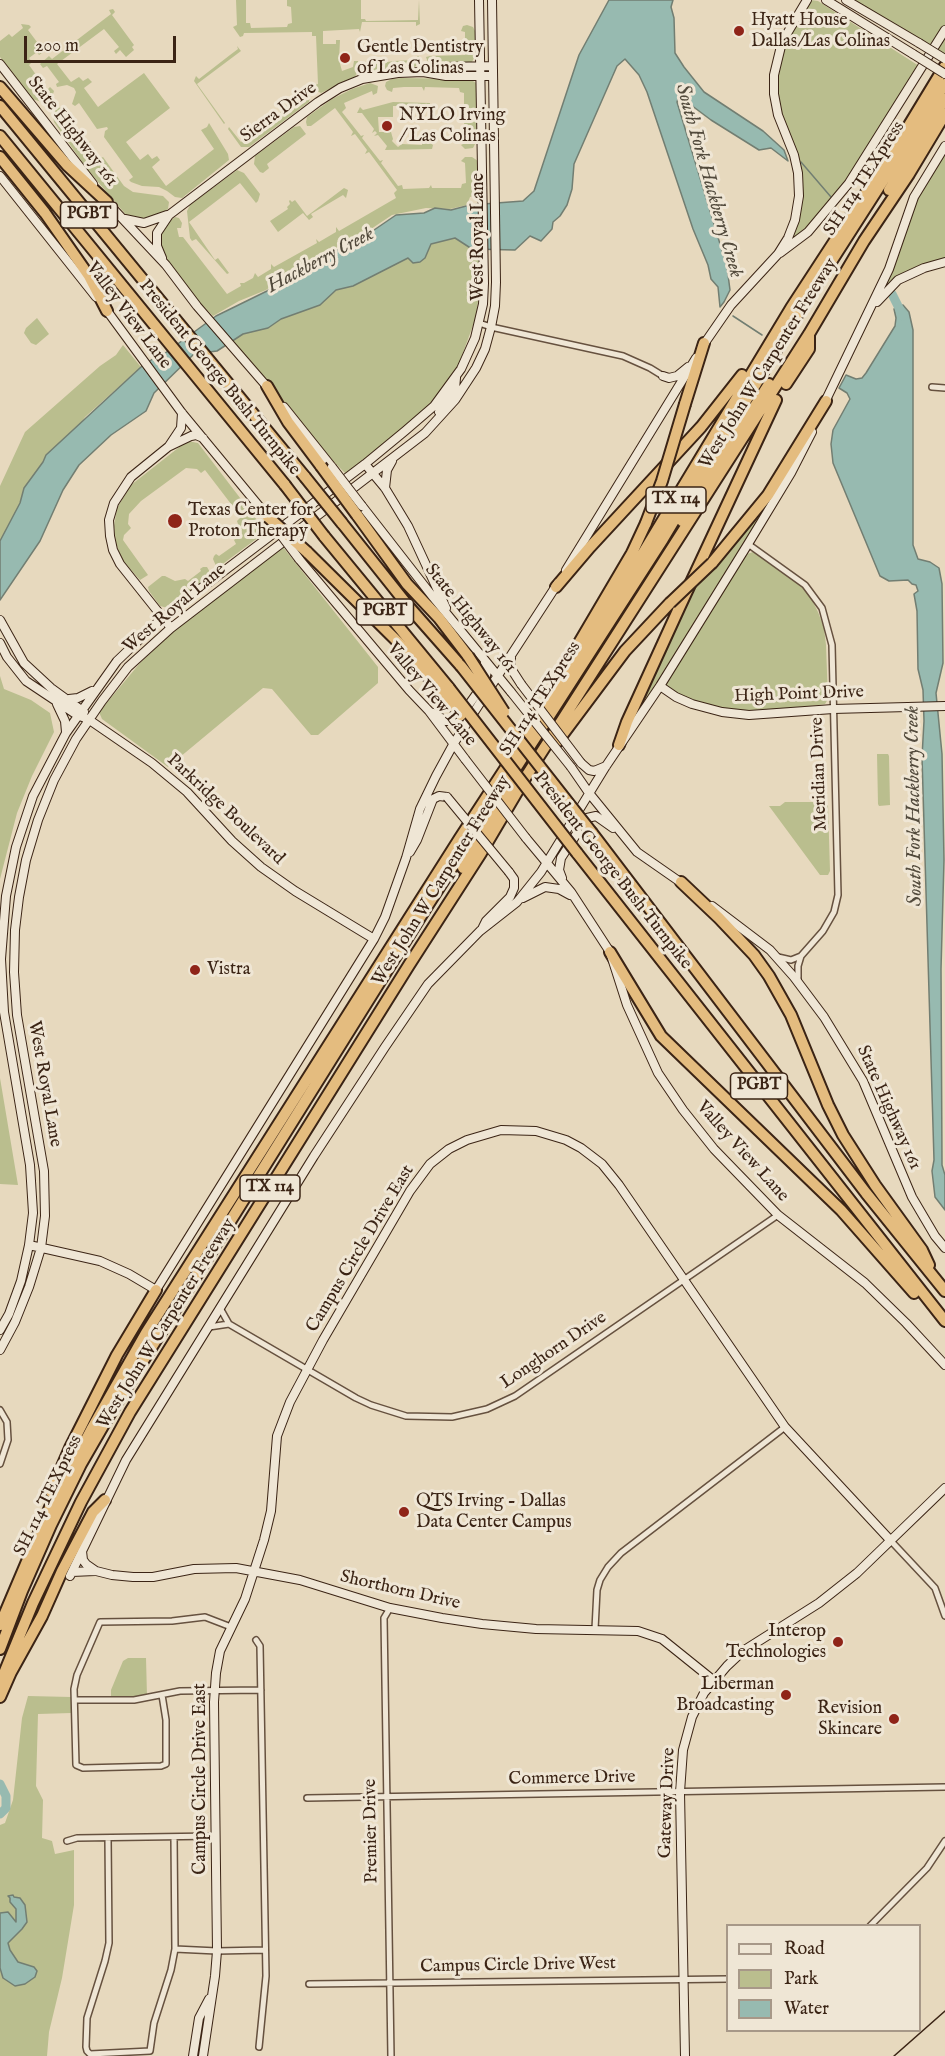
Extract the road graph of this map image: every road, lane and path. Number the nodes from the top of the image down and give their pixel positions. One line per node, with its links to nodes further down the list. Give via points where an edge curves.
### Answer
1 (479, 0): 11 (main road, West Royal Lane)
2 (492, 0): 12 (main road, West Royal Lane)
3 (800, 0): 7 (main road)
4 (807, 0): 7 (main road)
5 (826, 0): 15 (main road, bridge)
6 (846, 0): 9 (main road, bridge)
7 (799, 14): 31 (main road, via 782,42 774,75 776,107 794,155 800,186 795,218)
8 (945, 30): 31 (main road, West John W Carpenter Freeway, via 849,183 808,232)
9 (945, 59): 23 (highway, via 920,98)
10 (0, 64): 28 (main road, State Highway 161)
11 (479, 66): 12 (main road, Sierra Drive); 14 (main road, Sierra Drive); 17 (main road, West Royal Lane)
12 (492, 66): 16 (main road, West Royal Lane)
13 (945, 66): 23 (highway, West John W Carpenter Freeway / TX 114)
14 (423, 72): 17 (main road, Sierra Drive); 30 (main road, Sierra Drive, via 379,75 340,88)
15 (945, 74)
16 (493, 75): 17 (main road, Sierra Drive); 38 (main road, West Royal Lane, via 496,259)
17 (480, 76): 37 (main road, West Royal Lane, via 484,258)
18 (945, 84): 103 (highway, SH 114 TEXpress, via 796,316 663,539)
19 (0, 87): 28 (highway, via 67,165)
20 (945, 99): 101 (highway, SH 114 TEXpress, via 850,256 498,811 410,954)
21 (0, 106): 83 (highway, President George Bush Turnpike / PGBT, bridge)
22 (945, 114): 39 (highway, West John W Carpenter Freeway / TX 114)
23 (908, 129): 34 (highway, West John W Carpenter Freeway / TX 114)
24 (0, 136): 72 (highway, President George Bush Turnpike / PGBT, bridge, via 285,485)
25 (945, 146): 35 (main road, West John W Carpenter Freeway, via 914,197)
26 (0, 157): 36 (highway, via 89,276)
27 (0, 176): 36 (main road, Valley View Lane)
28 (107, 202): 29 (main road, State Highway 161)
29 (117, 213): 30 (main road, via 144,224); 33 (main road, State Highway 161)
30 (169, 215): 33 (main road, via 156,240)
31 (778, 254): 40 (main road, West John W Carpenter Freeway, via 731,305)
32 (945, 262): 35 (main road, via 898,280)
33 (166, 265): 44 (main road, State Highway 161)
34 (791, 308): 61 (highway, via 778,318 732,389 701,427); 75 (highway, West John W Carpenter Freeway / TX 114)
35 (871, 310): 48 (main road, West John W Carpenter Freeway)
36 (107, 311): 49 (main road, Valley View Lane)
37 (479, 323): 38 (street); 43 (main road, West Royal Lane)
38 (491, 327): 42 (street, via 623,356); 50 (main road, West Royal Lane, via 466,386)
39 (809, 334): 84 (highway, via 809,349 770,408); 86 (highway, West John W Carpenter Freeway / TX 114)
40 (704, 343): 41 (main road, West John W Carpenter Freeway); 75 (highway, bridge, via 646,523 633,553 553,687)
41 (694, 361): 42 (main road, via 677,376); 47 (main road, West John W Carpenter Freeway)
42 (663, 376): 47 (main road)
43 (456, 377): 50 (main road, via 455,389); 54 (main road, West Royal Lane, via 434,406)
44 (267, 386): 57 (highway, bridge, via 288,422)
45 (932, 387): 46 (street)
46 (945, 388)
47 (672, 397): 61 (main road, West John W Carpenter Freeway)
48 (826, 401): 59 (main road, West John W Carpenter Freeway, via 791,473); 86 (highway, bridge, via 768,495 712,563 625,651 564,734)
49 (182, 413): 51 (main road, Valley View Lane); 52 (main road, via 181,428)
50 (435, 423): 53 (main road, West Royal Lane)
51 (203, 438): 52 (main road, via 191,436); 58 (main road, Valley View Lane)
52 (168, 447): 63 (main road, via 122,488 109,520 113,550 120,564)
53 (394, 458): 55 (main road, West Royal Lane); 56 (main road, via 387,470)
54 (365, 464): 55 (main road); 63 (main road, West Royal Lane)
55 (373, 473): 56 (main road); 65 (main road, West Royal Lane)
56 (385, 488): 62 (main road, via 408,526)
57 (359, 510): 62 (main road, State Highway 161); 83 (highway, bridge, via 407,584 468,656)
58 (265, 514): 60 (highway, bridge)
59 (748, 544): 70 (main road, West John W Carpenter Freeway); 77 (street, Meridian Drive, via 805,585 822,608 831,637)
60 (303, 556): 72 (highway); 78 (main road, Valley View Lane)
61 (556, 587): 68 (main road, West John W Carpenter Freeway)
62 (449, 615): 67 (main road, State Highway 161)
63 (162, 618): 65 (main road); 71 (main road, West Royal Lane, via 117,661)
64 (0, 620): 73 (main road, Parkridge Boulevard, via 24,663)
65 (171, 628): 80 (main road, West Royal Lane, via 128,667)
66 (0, 643): 74 (main road, Parkridge Boulevard, via 27,681)
67 (483, 656): 69 (main road, State Highway 161); 78 (main road, via 485,682 460,717 446,722)
68 (511, 657): 69 (main road, West John W Carpenter Freeway); 85 (main road, bridge, via 510,667 521,684 581,763 594,771)
69 (498, 675): 82 (main road, West John W Carpenter Freeway); 87 (main road, State Highway 161, bridge)
70 (660, 686): 77 (main road, High Point Drive, via 692,704 722,712 756,715); 84 (main road, West John W Carpenter Freeway)
71 (96, 688): 73 (main road); 79 (main road, West Royal Lane)
72 (445, 690): 113 (highway, President George Bush Turnpike / PGBT, bridge)
73 (69, 699): 79 (main road, Parkridge Boulevard)
74 (54, 700): 79 (main road, Parkridge Boulevard); 81 (main road, via 61,710)
75 (550, 702): 105 (highway, West John W Carpenter Freeway / TX 114)
76 (945, 706): 77 (main road, High Point Drive)
77 (833, 709): 100 (street, Meridian Drive, via 838,895 823,931)
78 (429, 711): 82 (main road, Valley View Lane)
79 (79, 712): 80 (main road, Parkridge Boulevard); 81 (main road, West Royal Lane)
80 (88, 719): 95 (main road, West Royal Lane, via 41,812); 97 (main road, Parkridge Boulevard, via 181,786 261,867)
81 (66, 733): 93 (main road, West Royal Lane, via 33,796 16,847)
82 (454, 743): 89 (main road, West John W Carpenter Freeway, via 420,809); 90 (main road, Valley View Lane, bridge)
83 (524, 746): 110 (highway, President George Bush Turnpike / PGBT, bridge)
84 (619, 746): 85 (main road, West John W Carpenter Freeway)
85 (606, 766): 87 (main road, West John W Carpenter Freeway)
86 (527, 776): 101 (highway, West John W Carpenter Freeway / TX 114)
87 (589, 793): 88 (main road, State Highway 161); 90 (main road, West John W Carpenter Freeway)
88 (620, 832): 91 (main road, State Highway 161, via 637,852); 92 (main road, via 596,816 587,818 560,862 560,874)
89 (406, 858): 96 (main road, bridge, via 433,799 447,797 514,879 510,897); 97 (main road, West John W Carpenter Freeway)
90 (546, 864): 92 (main road, Valley View Lane); 94 (main road, West John W Carpenter Freeway)
91 (681, 882): 99 (main road, State Highway 161); 110 (highway, via 719,918 769,976 791,1015 843,1135 922,1250)
92 (573, 895): 94 (main road, via 545,887); 98 (main road, Valley View Lane)
93 (6, 901): 95 (main road); 106 (main road, West Royal Lane, via 2,990 31,1173)
94 (517, 902): 96 (main road, West John W Carpenter Freeway)
95 (18, 904): 107 (main road, West Royal Lane, via 14,987 44,1171)
96 (480, 931): 112 (main road, West John W Carpenter Freeway, via 428,984 408,1012)
97 (374, 939): 111 (main road, West John W Carpenter Freeway)
98 (610, 952): 104 (main road, Valley View Lane, via 627,1005 658,1073 714,1149); 113 (highway, via 661,1036 841,1210 911,1290)
99 (773, 955): 100 (street, via 791,960); 102 (main road, State Highway 161)
100 (801, 956): 102 (street)
101 (409, 965): 141 (highway, West John W Carpenter Freeway / TX 114, via 121,1428 72,1521)
102 (798, 982): 108 (main road, State Highway 161, via 852,1060 912,1197)
103 (301, 1106): 105 (highway, via 227,1216); 139 (highway, SH 114 TEXpress, via 81,1464 51,1525)
104 (778, 1215): 109 (street, Longhorn Drive); 118 (main road, Valley View Lane, via 865,1283)
105 (216, 1223): 127 (highway, West John W Carpenter Freeway / TX 114, via 91,1430)
106 (29, 1245): 107 (main road); 116 (main road, West Royal Lane, via 21,1281)
107 (41, 1248): 111 (main road, via 100,1261); 117 (main road, West Royal Lane, via 23,1305)
108 (945, 1248)
109 (684, 1281): 119 (street, Longhorn Drive, via 515,1396 487,1409 452,1417 406,1416 356,1398); 119 (main road, Campus Circle Drive East, via 606,1168 566,1140 536,1131 501,1130 450,1149 430,1164 410,1191); 121 (main road, Campus Circle Drive East)
110 (942, 1288)
111 (156, 1290): 127 (highway, via 117,1354 69,1448)
112 (220, 1308): 114 (street); 115 (main road, West John W Carpenter Freeway)
113 (943, 1320)
114 (229, 1324): 115 (street); 119 (street, Longhorn Drive)
115 (209, 1327): 126 (main road, West John W Carpenter Freeway)
116 (0, 1330)
117 (0, 1350)
118 (945, 1365)
119 (308, 1369): 130 (main road, Campus Circle Drive East, via 277,1436 271,1511)
120 (0, 1410): 123 (street, via 7,1422)
121 (785, 1427): 128 (main road, Campus Circle Drive East); 137 (street, via 621,1553 600,1580)
122 (0, 1430): 123 (street)
123 (6, 1433): 124 (street)
124 (0, 1464)
125 (945, 1488): 128 (main road, Gateway Drive)
126 (105, 1500): 129 (main road, West John W Carpenter Freeway); 145 (highway, via 93,1512)
127 (36, 1539): 135 (highway, West John W Carpenter Freeway / TX 114)
128 (891, 1541): 134 (street, via 934,1588); 140 (main road, Gateway Drive, via 819,1603 743,1651)
129 (82, 1548): 131 (main road, via 83,1560); 132 (main road, West John W Carpenter Freeway)
130 (255, 1570): 131 (main road, Shorthorn Drive, via 215,1567 153,1577); 133 (main road, Shorthorn Drive); 136 (main road, Campus Circle Drive East)
131 (96, 1571): 132 (main road, Shorthorn Drive)
132 (71, 1574)
133 (390, 1608): 137 (main road, Shorthorn Drive, via 482,1624); 149 (street, Premier Drive, via 384,1618)
134 (945, 1616)
135 (0, 1625)
136 (231, 1627): 142 (main road, Campus Circle Drive East, via 220,1651); 146 (street, via 205,1617 100,1622 77,1675)
137 (594, 1629): 140 (main road, Shorthorn Drive, via 638,1630 655,1635)
138 (256, 1640): 143 (street, via 260,1646)
139 (0, 1649)
140 (713, 1680): 148 (main road, Gateway Drive, via 687,1731)
141 (0, 1683)
142 (214, 1690): 143 (street); 144 (street); 151 (main road, Campus Circle Drive East)
143 (261, 1690): 158 (street)
144 (162, 1695): 146 (street); 146 (street, via 166,1764 161,1766 83,1768 76,1764)
145 (0, 1697)
146 (75, 1700)
147 (945, 1788): 148 (street, Commerce Drive)
148 (680, 1792): 149 (street, Commerce Drive); 160 (main road, Gateway Drive)
149 (387, 1797): 150 (street, Commerce Drive); 162 (street, Premier Drive)
150 (307, 1798)
151 (216, 1836): 152 (street); 159 (main road, Campus Circle Drive East)
152 (174, 1837): 153 (street); 157 (street)
153 (108, 1838): 154 (street); 157 (street, via 109,1943 87,2018 90,2054 150,2051)
154 (67, 1841)
155 (945, 1841): 156 (street, via 927,1868)
156 (872, 1924)
157 (175, 1949): 159 (street)
158 (265, 1950): 159 (street); 165 (street)
159 (217, 1951): 164 (main road, Campus Circle Drive East)
160 (684, 1979): 161 (street, Campus Circle Drive West); 162 (street, Campus Circle Drive West); 169 (main road, Gateway Drive)
161 (726, 1979)
162 (390, 1983): 163 (street, Campus Circle Drive West); 168 (street, Premier Drive)
163 (309, 1984)
164 (211, 1995): 166 (main road, Campus Circle Drive East, via 199,2018); 167 (main road, Campus Circle Drive East)
165 (259, 2047)
166 (193, 2056)
167 (203, 2056)
168 (391, 2056)
169 (685, 2056)

